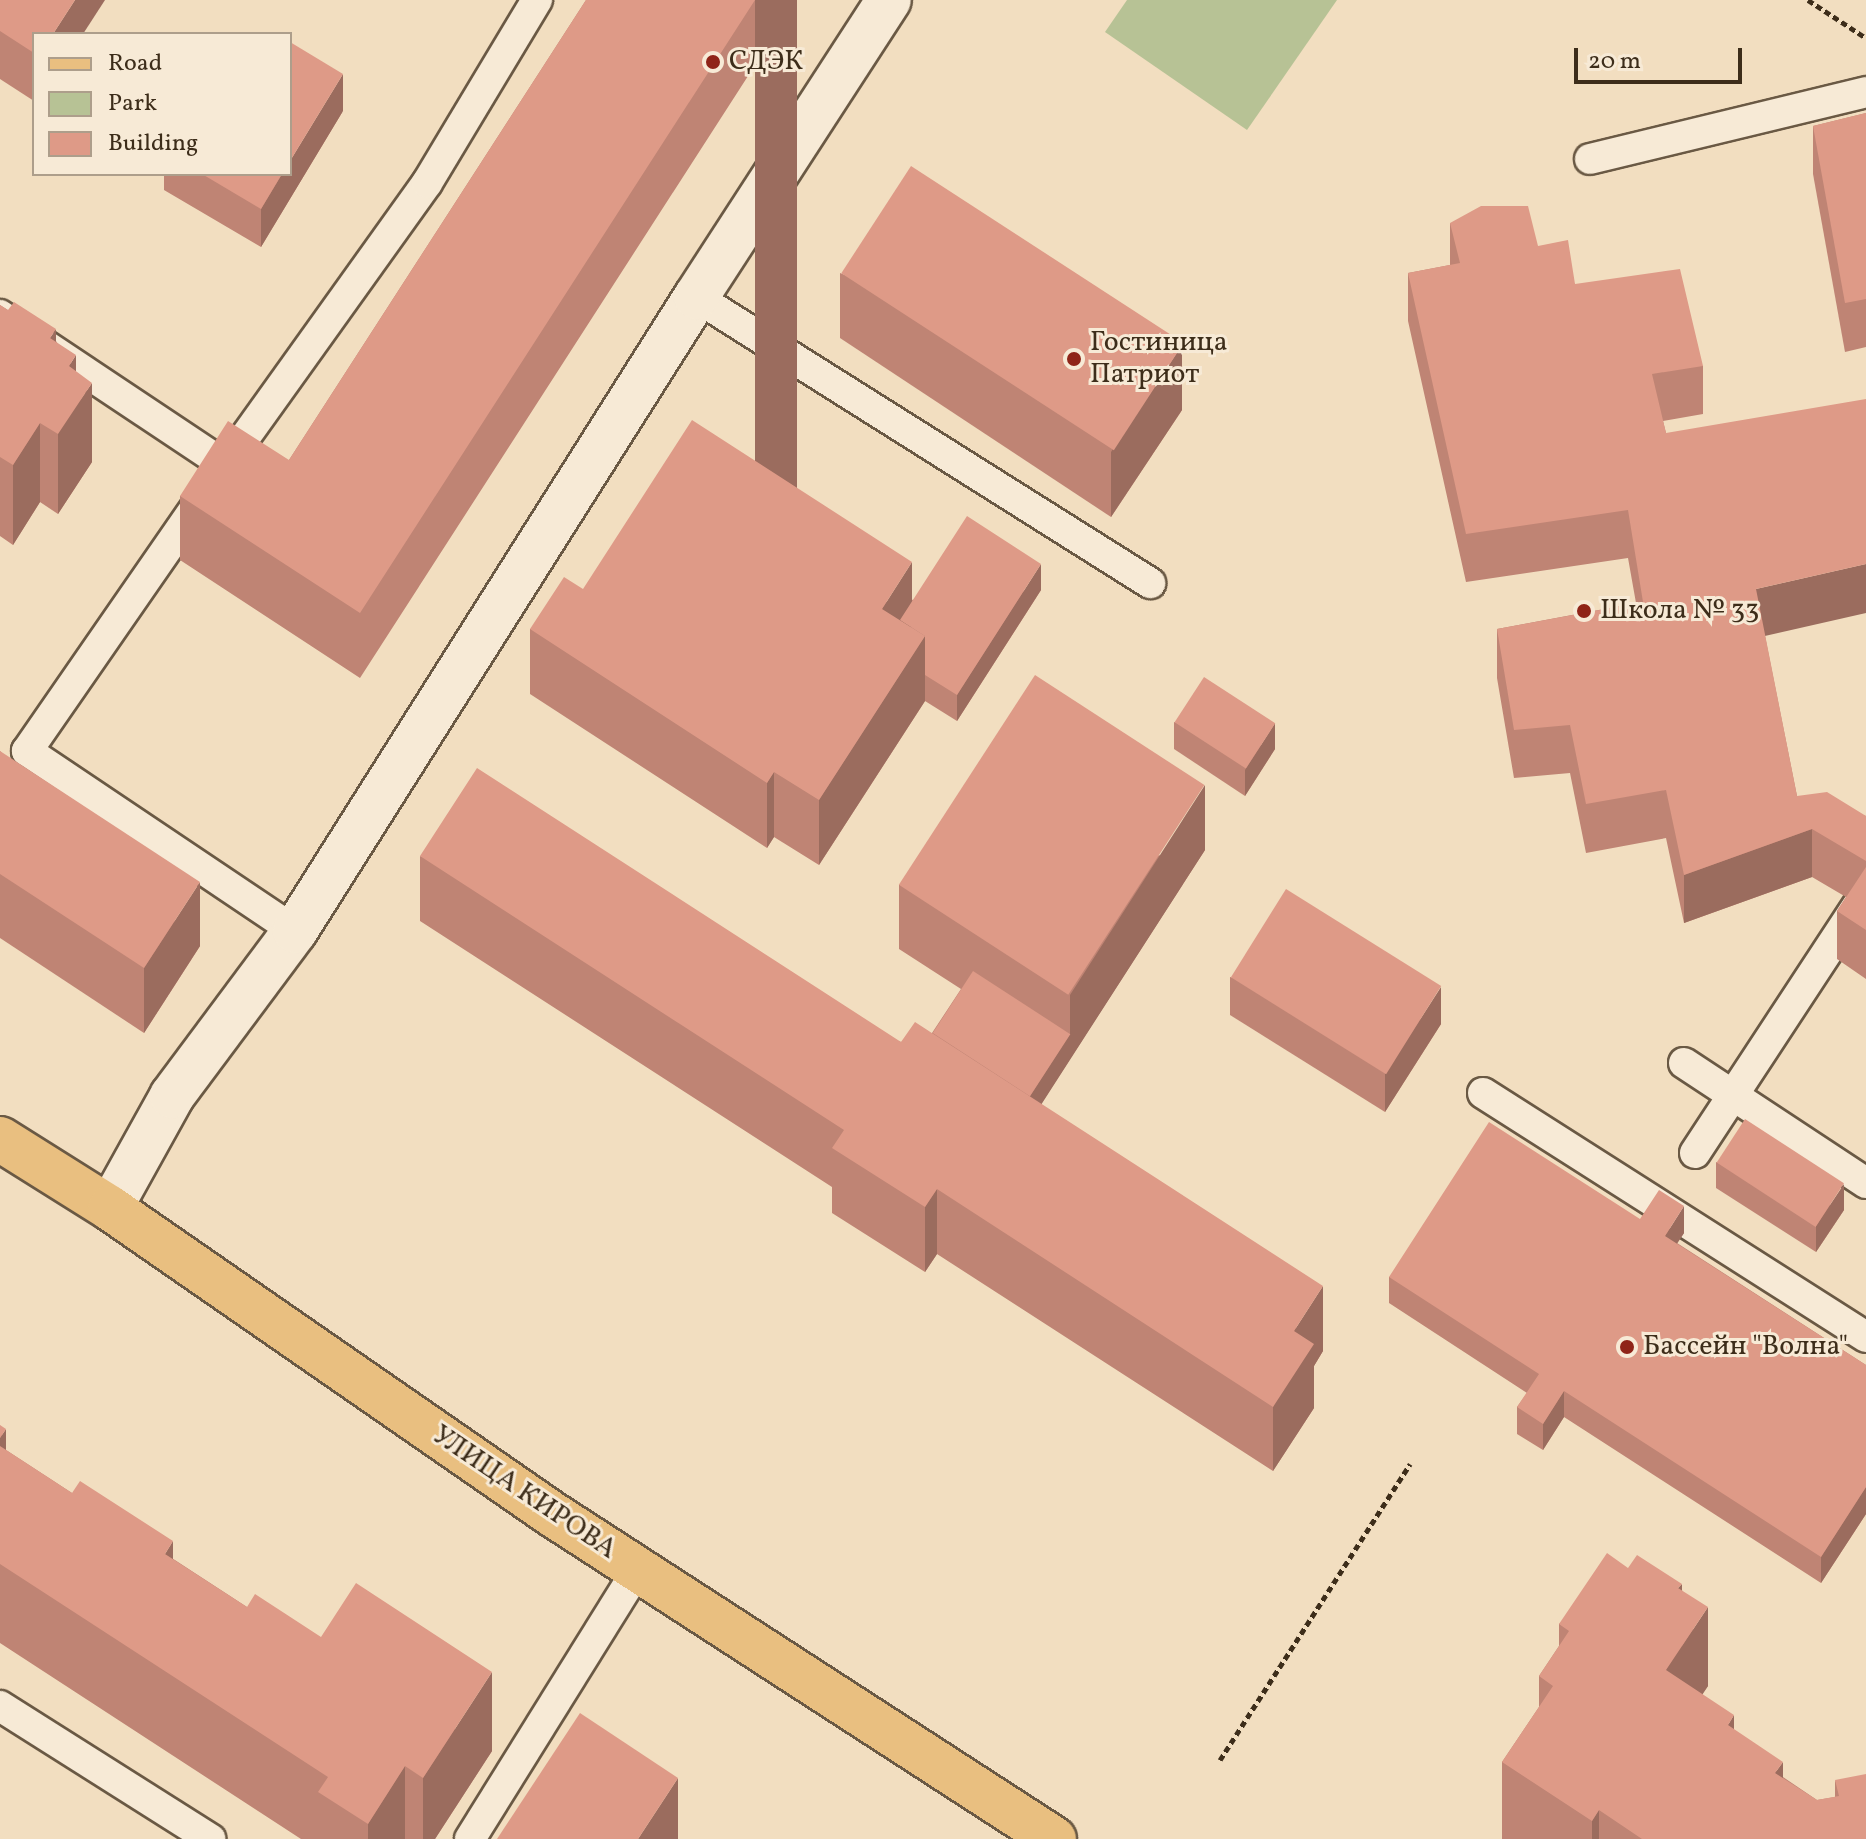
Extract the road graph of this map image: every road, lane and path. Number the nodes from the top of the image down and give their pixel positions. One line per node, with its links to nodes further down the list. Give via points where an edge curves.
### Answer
1 (537, 0): 9 (lane, via 427,183)
2 (889, 0): 7 (street)
3 (1808, 0): 4 (path)
4 (1866, 38)
5 (1866, 92): 6 (lane)
6 (1590, 159)
7 (696, 297): 10 (lane); 12 (street)
8 (0, 315): 9 (lane)
9 (225, 465): 12 (lane, via 27,751)
10 (1150, 583)
11 (1858, 905): 15 (lane)
12 (295, 931): 19 (street, via 172,1096)
13 (1684, 1063): 15 (lane)
14 (1483, 1093): 20 (lane)
15 (1733, 1095): 17 (lane); 18 (lane)
16 (0, 1139): 19 (main road, УЛИЦА КИРОВА)
17 (1695, 1153)
18 (1866, 1183)
19 (110, 1208): 22 (main road, УЛИЦА КИРОВА)
20 (1866, 1337)
21 (1410, 1464): 24 (path)
22 (638, 1569): 26 (lane); 27 (main road, УЛИЦА КИРОВА)
23 (0, 1706): 25 (lane)
24 (1220, 1760)
25 (210, 1839)
26 (470, 1839)
27 (1054, 1839)

